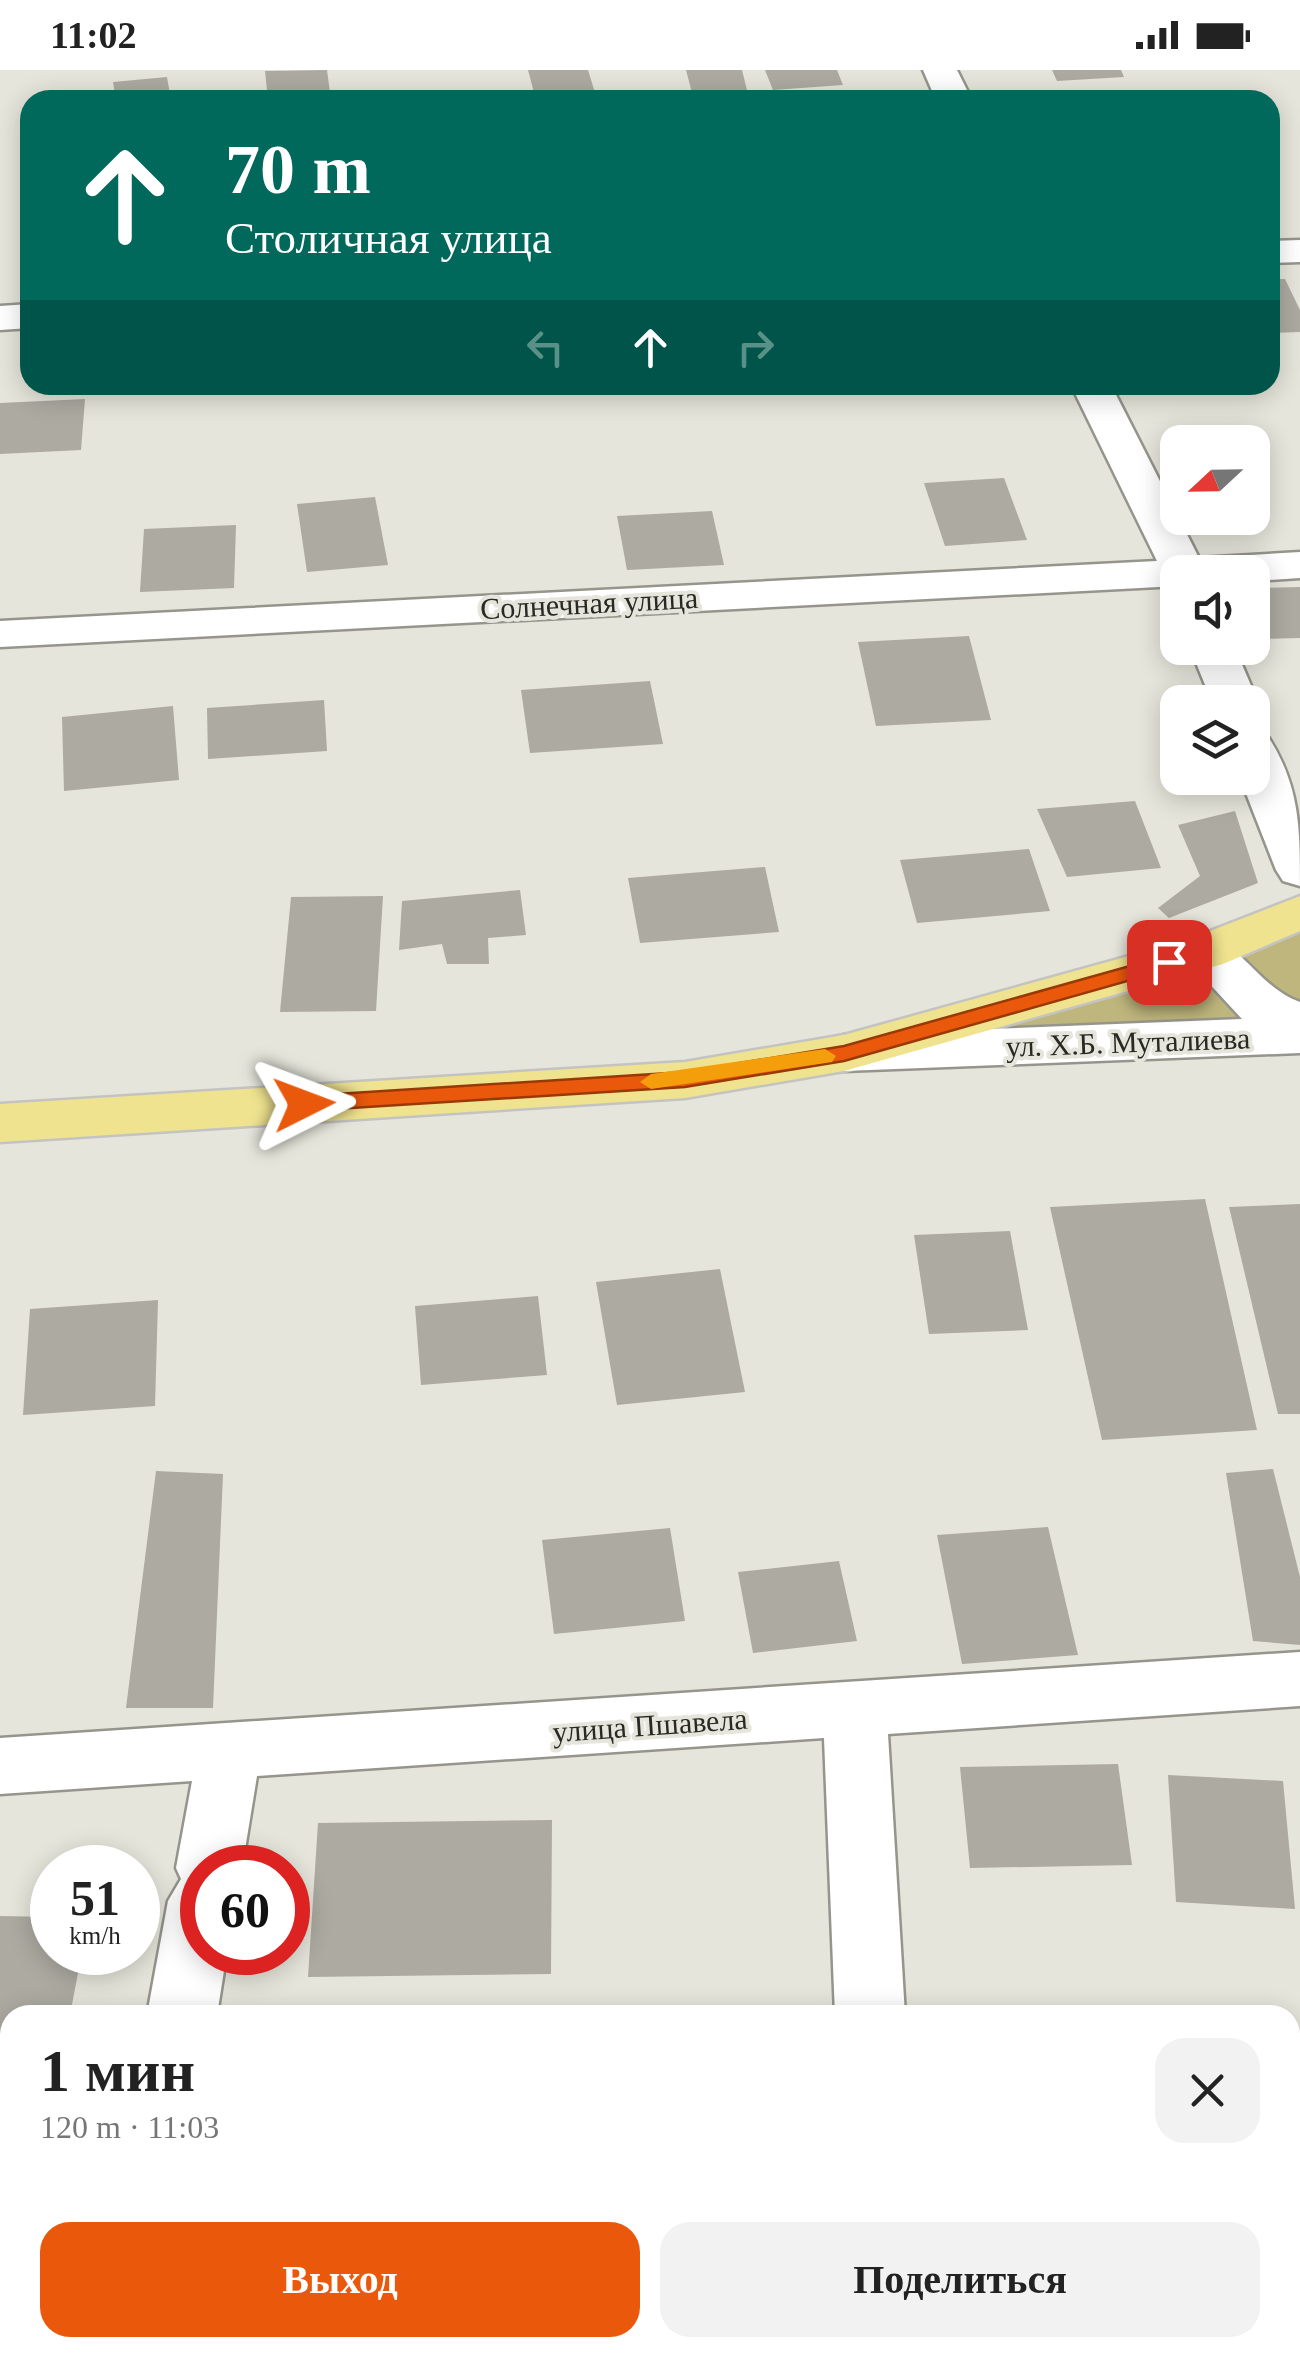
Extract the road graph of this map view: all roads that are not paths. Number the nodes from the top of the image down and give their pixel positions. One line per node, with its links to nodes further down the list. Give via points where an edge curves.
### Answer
1 (1096, 395): 2 (street)
2 (1173, 555)
3 (1300, 565): 4 (street, Солнечная улица)
4 (1270, 567)
5 (1160, 574): 6 (street, Солнечная улица)
6 (0, 634)
7 (1270, 794): 8 (street)
8 (1300, 870)
9 (1300, 912): 10 (main road)
10 (1205, 952): 11 (street, via 1260,1007); 13 (main road)
11 (1300, 1021)
12 (1300, 1035): 13 (street, ул. Х.Б. Муталиева)
13 (844, 1053): 14 (main road, ул. Х.Б. Муталиева, via 685,1080)
14 (0, 1123)
15 (1300, 1679): 16 (street, улица Пшавела)
16 (855, 1712): 17 (street, улица Пшавела); 22 (street)
17 (230, 1754): 18 (street, улица Пшавела); 19 (street)
18 (0, 1766)
19 (212, 1845)
20 (189, 1975): 21 (street)
21 (184, 2005)
22 (870, 2005)

